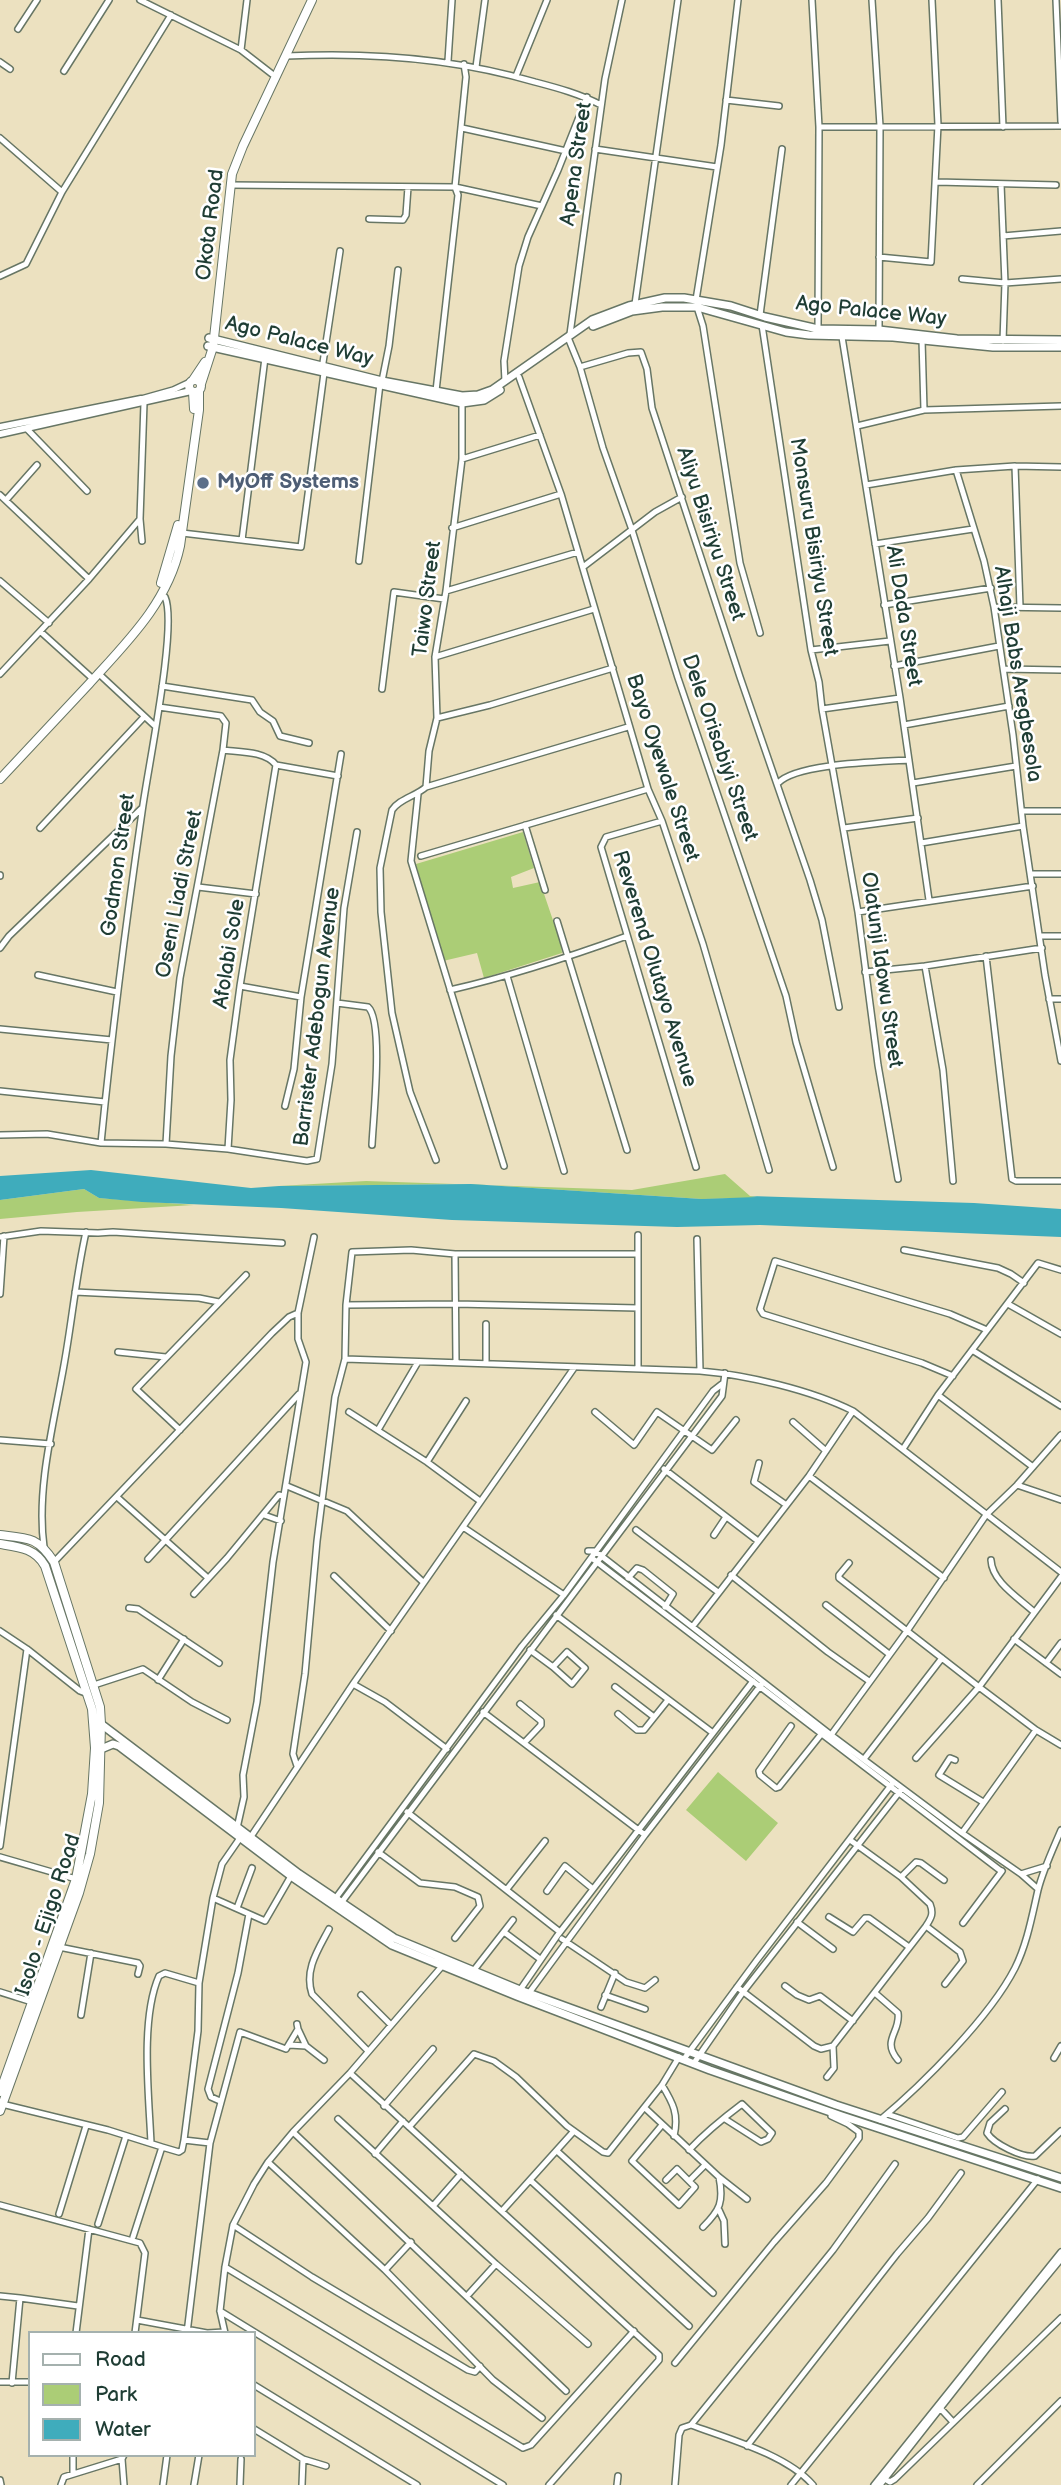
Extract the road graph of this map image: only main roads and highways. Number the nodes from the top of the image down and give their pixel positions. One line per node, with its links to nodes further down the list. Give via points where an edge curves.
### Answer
1 (310, 0): 7 (main road, Okota Road, via 238,156 230,185); 7 (main road, Okota Road, via 272,74 228,178)
2 (696, 304): 3 (main road, Ago Palace Way, via 731,306); 4 (main road, Ago Palace Way, via 763,329); 5 (main road, Ago Palace Way, via 632,311); 5 (main road, Ago Palace Way, via 665,298 635,304 592,320)
3 (795, 324): 4 (main road); 6 (main road, Ago Palace Way, via 957,339)
4 (791, 332): 8 (main road, Ago Palace Way, via 986,347)
5 (570, 337): 10 (main road, Ago Palace Way, via 492,390 471,396); 10 (main road, Ago Palace Way, via 484,400 462,403)
6 (1061, 340)
7 (211, 342): 9 (main road, Ago Palace Way); 9 (main road, Ago Palace Way); 11 (main road, Okota Road)
8 (1061, 346)
9 (322, 371): 10 (main road, Ago Palace Way)
10 (381, 383)
11 (194, 387): 12 (main road, Okota Road, via 194,418 177,530 154,601); 12 (main road, Okota Road, via 199,410 177,560 160,597)
12 (137, 629): 13 (main road, Okota Road)
13 (0, 779)
14 (0, 1535): 16 (main road, Isolo - Ejigo Road, via 32,1539 44,1546 54,1562 94,1685)
15 (0, 1544): 20 (main road, via 29,1549 41,1559 89,1695 94,1732 92,1794 76,1879)
16 (101, 1724): 17 (main road, Isolo - Ejigo Road); 18 (main road)
17 (101, 1749): 18 (main road, via 119,1746 291,1876); 21 (main road, Isolo - Ejigo Road, via 90,1854)
18 (336, 1904): 19 (main road, via 392,1945)
19 (445, 1963): 22 (main road, via 880,2120); 23 (main road, via 694,2063)
20 (0, 2092)
21 (1, 2107)
22 (1061, 2178)
23 (1061, 2188)

